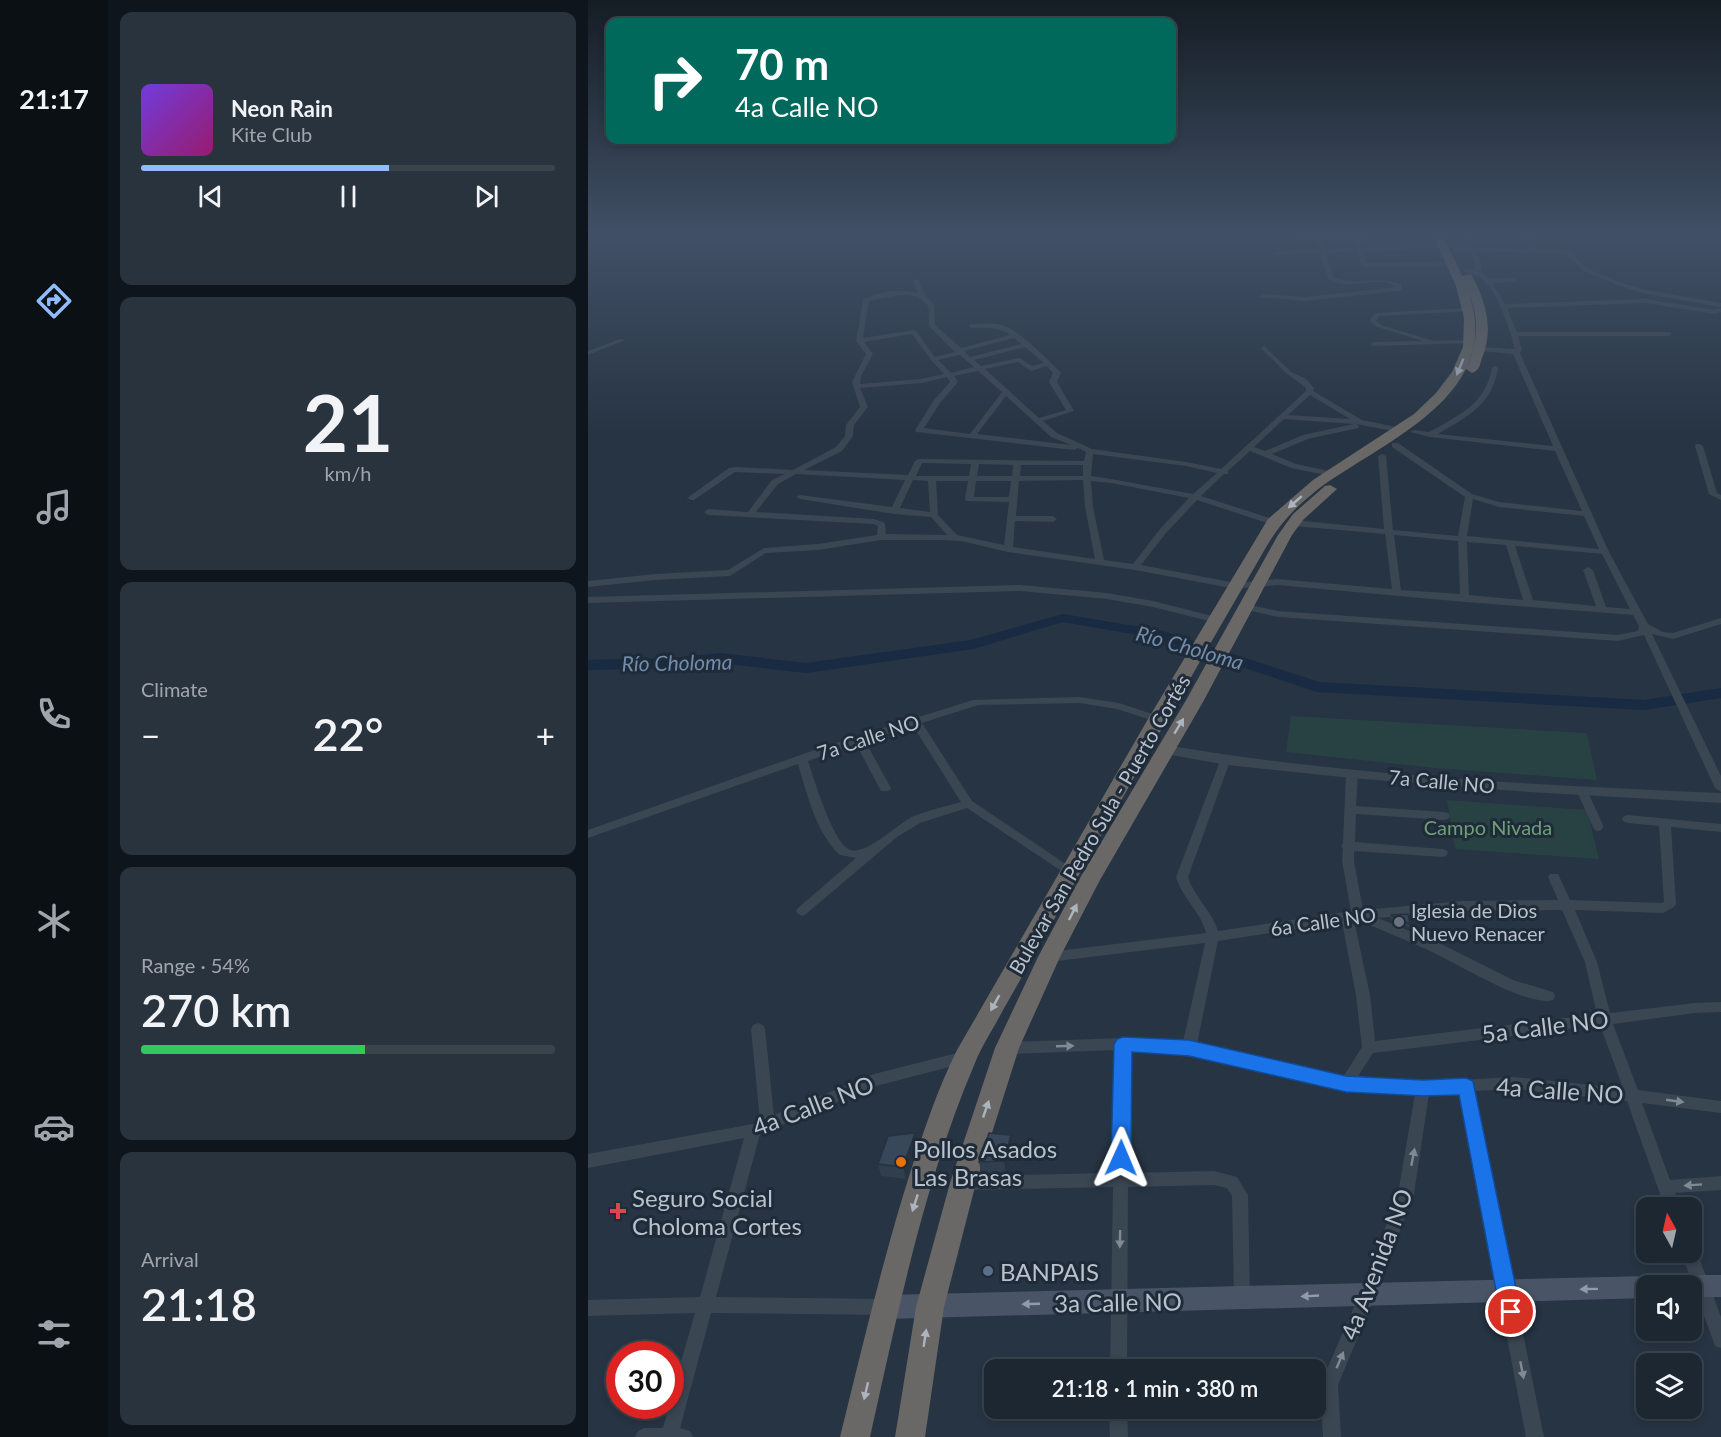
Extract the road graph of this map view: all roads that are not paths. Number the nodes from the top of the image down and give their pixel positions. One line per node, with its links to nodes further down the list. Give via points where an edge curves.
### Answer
1 (866, 300): 18 (street)
2 (927, 300): 24 (street, via 932,306 932,326)
3 (1464, 300): 11 (highway, Bulevar San Pedro Sula - Puerto Cortés)
4 (1479, 300): 22 (highway, Bulevar San Pedro Sula - Puerto Cortés, via 1484,336)
5 (1500, 300): 10 (street)
6 (1623, 300): 10 (street)
7 (1645, 300): 12 (street)
8 (1693, 300): 9 (street)
9 (1721, 305)
10 (1503, 306): 14 (street)
11 (1468, 310): 19 (street, via 1377,314 1372,321); 22 (highway, Bulevar San Pedro Sula - Puerto Cortés)
12 (1721, 310)
13 (970, 326): 16 (street, via 1005,328)
14 (1514, 334): 15 (street); 25 (street, via 1519,350)
15 (1669, 334)
16 (1013, 336): 21 (street); 24 (street)
17 (622, 340): 26 (street)
18 (859, 341): 27 (street, via 914,332); 33 (street, via 870,354)
19 (1431, 341): 20 (street); 22 (street)
20 (1373, 344)
21 (1024, 345): 28 (street); 29 (street)
22 (1475, 346): 25 (street); 39 (highway, Bulevar San Pedro Sula - Puerto Cortés, one-way to 39, via 1455,380 1435,402); 40 (highway, Bulevar San Pedro Sula - Puerto Cortés, via 1466,382 1448,406)
23 (1264, 348): 35 (street, via 1303,381)
24 (959, 352): 27 (street); 28 (street)
25 (1516, 352): 46 (street)
26 (588, 353)
27 (933, 359): 32 (street)
28 (969, 359): 30 (street)
29 (1048, 364): 30 (street, via 1031,369 1019,360); 37 (street, via 1057,373 1053,382 1070,411)
30 (981, 368): 32 (street); 34 (street)
31 (1496, 368): 42 (street, via 1485,399)
32 (948, 376): 33 (street); 41 (street, via 954,382 919,430)
33 (857, 386): 54 (street, via 864,407 850,425 849,436 839,449)
34 (1006, 392): 37 (street); 41 (street)
35 (1309, 392): 36 (street); 38 (street)
36 (1284, 417): 38 (street); 45 (street)
37 (1037, 421): 47 (street, via 1054,435)
38 (1360, 422): 39 (street); 48 (street, via 1352,428 1306,437)
39 (1398, 430): 55 (highway, Bulevar San Pedro Sula - Puerto Cortés)
40 (1414, 432): 42 (street); 43 (highway, Bulevar San Pedro Sula - Puerto Cortés)
41 (973, 435): 47 (street)
42 (1430, 435): 46 (street)
43 (1395, 445): 49 (highway, Bulevar San Pedro Sula - Puerto Cortés); 61 (street)
44 (1699, 446): 65 (street, via 1713,494)
45 (1250, 448): 48 (street); 53 (street)
46 (1558, 448): 69 (street)
47 (1088, 450): 52 (street); 53 (street)
48 (1266, 454): 55 (street)
49 (1382, 456): 75 (highway, Bulevar San Pedro Sula - Puerto Cortés, via 1327,491); 76 (street)
50 (975, 462): 51 (street); 56 (street, via 919,461); 59 (street)
51 (1017, 462): 52 (street); 60 (street)
52 (1086, 463): 58 (street)
53 (1225, 472): 63 (street)
54 (793, 473): 56 (street); 64 (street, via 732,470); 70 (street, via 775,482)
55 (1331, 474): 74 (highway, Bulevar San Pedro Sula - Puerto Cortés, one-way to 74)
56 (911, 478): 57 (street); 67 (street)
57 (932, 479): 59 (street); 71 (street)
58 (1087, 479): 60 (street); 63 (street); 83 (street)
59 (971, 480): 60 (street); 66 (street, via 969,499)
60 (1015, 480): 66 (street)
61 (1469, 496): 69 (street, via 1499,504); 79 (street)
62 (800, 497): 67 (street)
63 (1195, 497): 74 (street); 84 (street)
64 (691, 498)
65 (1721, 498)
66 (1012, 500): 72 (street)
67 (894, 511): 71 (street)
68 (708, 512): 70 (street)
69 (1589, 514): 82 (street)
70 (750, 515): 77 (street, via 874,522 882,525)
71 (934, 515): 78 (street)
72 (1010, 518): 73 (street); 81 (street)
73 (1053, 519)
74 (1273, 522): 88 (highway, Bulevar San Pedro Sula - Puerto Cortés)
75 (1294, 523): 76 (street); 87 (highway, Bulevar San Pedro Sula - Puerto Cortés)
76 (1389, 533): 79 (street); 89 (street)
77 (881, 537): 78 (street); 86 (street, via 764,551 730,573)
78 (956, 538): 81 (street)
79 (1462, 539): 80 (street); 90 (street)
80 (1510, 544): 82 (street); 92 (street)
81 (1008, 549): 83 (street)
82 (1605, 552): 95 (street)
83 (1100, 563): 84 (street)
84 (1135, 567): 88 (street)
85 (1587, 570): 94 (street)
86 (588, 584)
87 (1258, 584): 88 (street); 89 (street, via 1277,582); 93 (highway, Bulevar San Pedro Sula - Puerto Cortés)
88 (1236, 585): 97 (highway, Bulevar San Pedro Sula - Puerto Cortés)
89 (1397, 593): 90 (street)
90 (1465, 599): 92 (street)
91 (588, 600): 97 (street, via 1020,588 1153,603)
92 (1529, 604): 94 (street)
93 (1246, 607): 98 (street, via 1288,614 1618,638 1642,633); 99 (highway, Bulevar San Pedro Sula - Puerto Cortés, via 1235,629)
94 (1602, 609): 95 (street)
95 (1637, 612): 98 (street)
96 (1721, 621): 98 (street, via 1673,636)
97 (1215, 622): 99 (highway, Bulevar San Pedro Sula - Puerto Cortés)
98 (1644, 626): 107 (street)
99 (1182, 700): 100 (highway, Bulevar San Pedro Sula - Puerto Cortés); 103 (highway, Bulevar San Pedro Sula - Puerto Cortés, one-way to 99)
100 (1157, 719): 101 (street, 7a Calle NO, via 1119,706 1079,700 1038,700 977,702); 122 (highway, Bulevar San Pedro Sula - Puerto Cortés)
101 (915, 721): 102 (street, 7a Calle NO); 111 (street)
102 (859, 740): 104 (street, 7a Calle NO); 108 (street)
103 (1165, 750): 105 (street, 7a Calle NO); 128 (highway, Bulevar San Pedro Sula - Puerto Cortés, one-way to 103)
104 (802, 759): 118 (street, 7a Calle NO); 119 (street, via 817,803 843,851 852,854)
105 (1225, 761): 106 (street, 7a Calle NO); 127 (street, via 1182,877 1211,923)
106 (1352, 774): 109 (street, 7a Calle NO); 112 (street)
107 (1721, 787)
108 (885, 788)
109 (1583, 793): 110 (street, 7a Calle NO); 116 (street)
110 (1721, 798)
111 (968, 804): 119 (street, via 916,820); 122 (street)
112 (1350, 810): 113 (street); 120 (street)
113 (1444, 816)
114 (1628, 819): 115 (street)
115 (1665, 824): 117 (street); 124 (street, 6a Calle NO, via 1670,904 1663,908)
116 (1599, 826)
117 (1721, 828)
118 (588, 834)
119 (877, 846): 125 (street)
120 (1347, 846): 121 (street); 126 (street)
121 (1442, 853)
122 (1069, 872): 137 (highway, Bulevar San Pedro Sula - Puerto Cortés, one-way to 137)
123 (1554, 877): 124 (street)
124 (1566, 905): 126 (street, 6a Calle NO, via 1462,906); 131 (street, via 1591,962)
125 (802, 911)
126 (1352, 915): 127 (street, 6a Calle NO); 129 (street, via 1448,953 1507,986); 136 (street)
127 (1213, 937): 128 (street, 6a Calle NO); 135 (street)
128 (1049, 957): 134 (highway, Bulevar San Pedro Sula - Puerto Cortés)
129 (1548, 996)
130 (1721, 1007): 131 (street, 5a Calle NO)
131 (1605, 1019): 136 (street, 5a Calle NO); 141 (street)
132 (758, 1029): 143 (street)
133 (1123, 1044): 134 (street, 4a Calle NO, one-way to 133); 135 (street, 4a Calle NO); 145 (street)
134 (1007, 1048): 146 (highway, Bulevar San Pedro Sula - Puerto Cortés, one-way to 134)
135 (1189, 1048): 138 (street, 4a Calle NO)
136 (1369, 1048): 138 (street)
137 (965, 1057): 143 (street, 4a Calle NO, via 874,1080); 158 (highway, Bulevar San Pedro Sula - Puerto Cortés, one-way to 158, via 906,1229)
138 (1346, 1084): 140 (street, 4a Calle NO)
139 (1466, 1086): 140 (street, 4a Calle NO); 141 (street, 4a Calle NO, via 1514,1083); 153 (street)
140 (1423, 1088): 154 (street, 4a Avenida NO, one-way to 140, via 1406,1194)
141 (1631, 1095): 142 (street, 4a Calle NO, one-way to 142); 148 (street)
142 (1721, 1107)
143 (761, 1128): 144 (street, 4a Calle NO); 157 (street)
144 (588, 1161)
145 (1120, 1180): 146 (street); 155 (street, via 1214,1178 1232,1182 1240,1195); 156 (street, one-way to 156)
146 (963, 1183): 159 (highway, Bulevar San Pedro Sula - Puerto Cortés)
147 (1721, 1183): 148 (street, one-way to 148)
148 (1665, 1187): 149 (street)
149 (1669, 1197)
150 (1694, 1263): 151 (street)
151 (1705, 1286): 161 (street)
152 (1636, 1287): 153 (main road, 3a Calle NO, one-way to 153)
153 (1506, 1291): 154 (main road, 3a Calle NO); 171 (street, one-way to 171)
154 (1368, 1293): 155 (main road, 3a Calle NO, one-way to 155); 170 (street, 4a Avenida NO, one-way to 154, via 1329,1385)
155 (1242, 1299): 156 (main road, 3a Calle NO)
156 (1119, 1301): 159 (main road, 3a Calle NO, one-way to 159); 162 (street)
157 (707, 1305): 158 (street, 3a Calle NO); 160 (street, 3a Calle NO); 165 (street)
158 (886, 1306): 159 (main road, 3a Calle NO); 167 (highway, Bulevar San Pedro Sula - Puerto Cortés, one-way to 167)
159 (930, 1306): 168 (highway, Bulevar San Pedro Sula - Puerto Cortés, one-way to 159)
160 (588, 1308)
161 (1721, 1340)
162 (1118, 1359)
163 (1118, 1419): 169 (street)
164 (644, 1437): 165 (street)
165 (669, 1437): 166 (street)
166 (684, 1437)
167 (855, 1437)
168 (910, 1437)
169 (1119, 1437)
170 (1332, 1437)
171 (1535, 1437)

